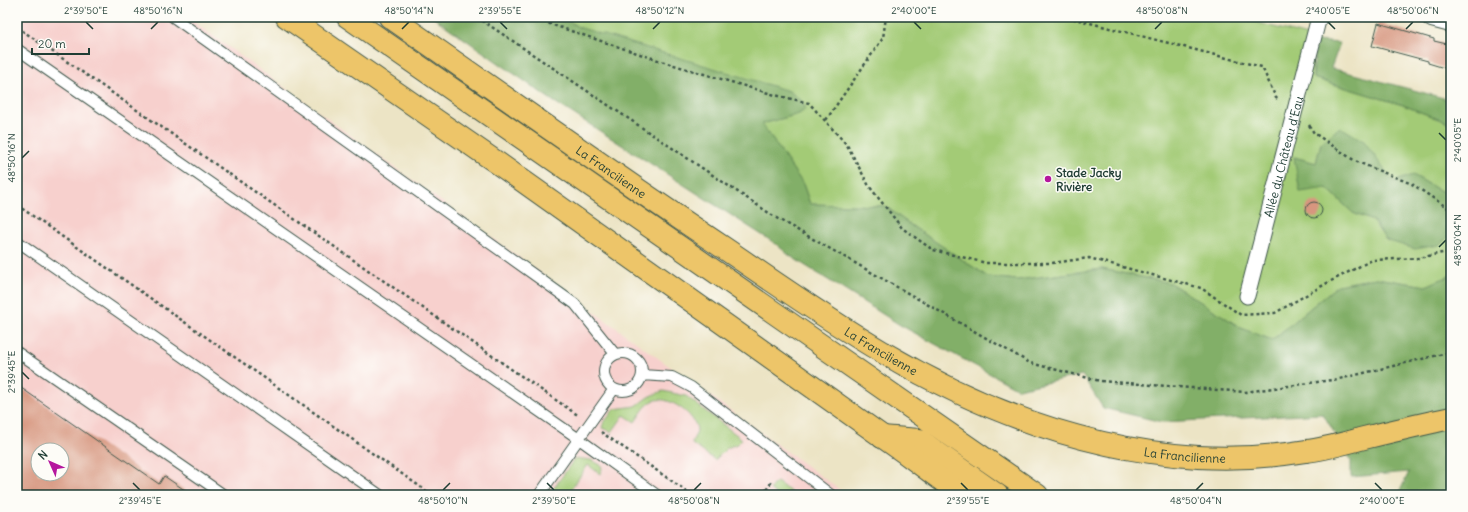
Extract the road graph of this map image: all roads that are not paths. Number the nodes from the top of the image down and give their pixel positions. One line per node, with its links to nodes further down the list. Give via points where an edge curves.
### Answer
1 (173, 17): 12 (lane, via 576,304)
2 (287, 17): 16 (main road, via 499,164)
3 (348, 17): 25 (main road)
4 (390, 17): 15 (main road, La Francilienne, via 690,226 883,353 966,396 1015,415 1084,438 1122,447 1199,457 1268,456 1307,451)
5 (1319, 17): 10 (street, Allée du Château d'Eau)
6 (1432, 17): 7 (street)
7 (1451, 22)
8 (17, 49): 17 (lane)
9 (17, 241): 19 (lane)
10 (1247, 296)
11 (17, 352): 18 (lane)
12 (615, 354): 13 (lane, via 632,355 640,363); 14 (lane, via 606,363 604,375)
13 (642, 375): 14 (lane, via 637,386 632,389); 22 (lane, via 672,377 691,387)
14 (614, 390): 17 (lane)
15 (1451, 418)
16 (882, 437): 23 (main road); 24 (main road, via 919,440)
17 (578, 439): 20 (lane); 21 (lane)
18 (224, 495)
19 (380, 495)
20 (539, 495)
21 (657, 495)
22 (831, 495)
23 (962, 495)
24 (996, 495)
25 (1037, 495)

